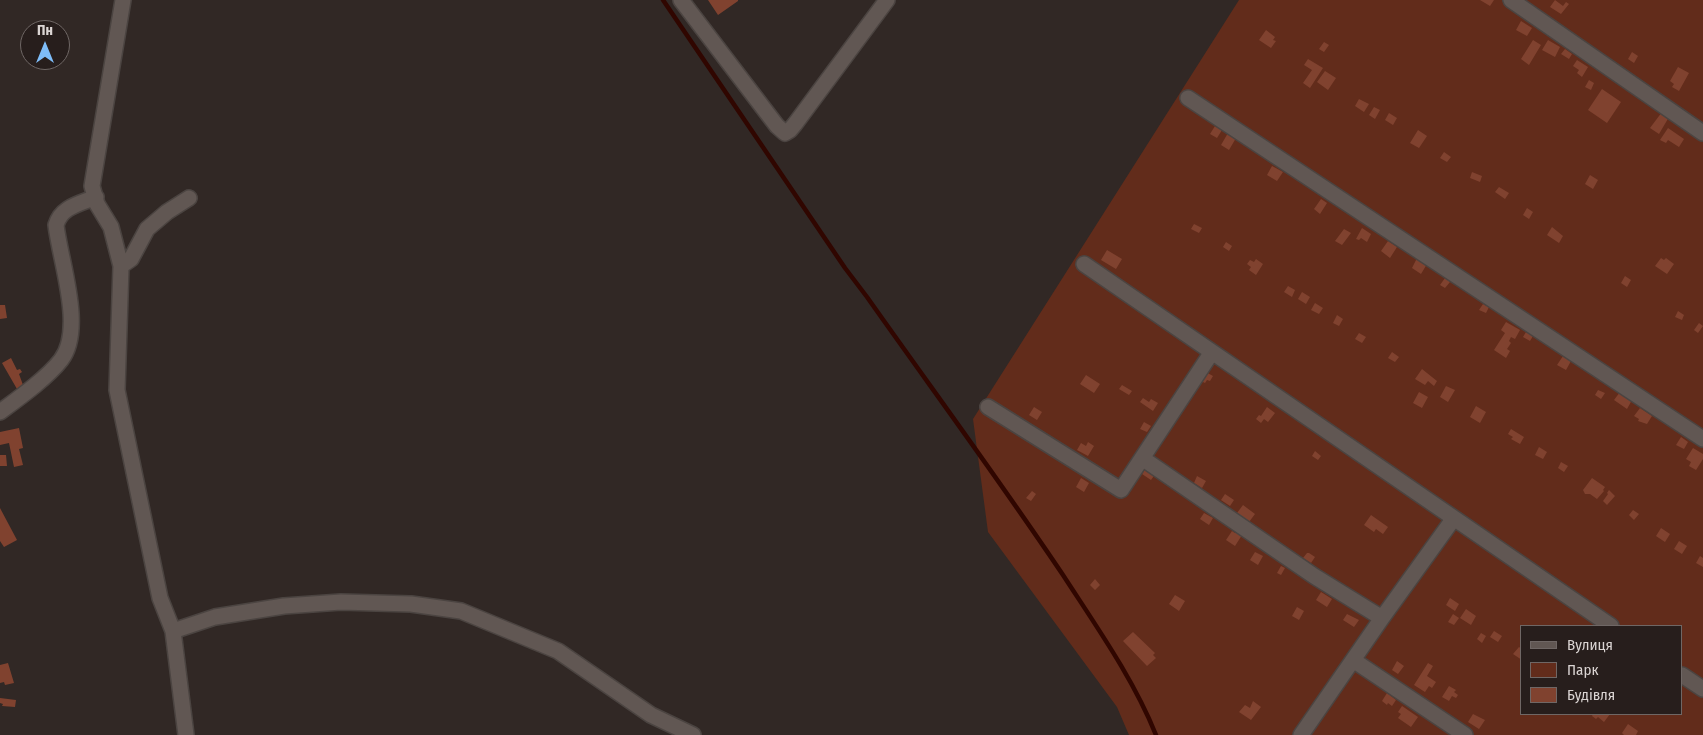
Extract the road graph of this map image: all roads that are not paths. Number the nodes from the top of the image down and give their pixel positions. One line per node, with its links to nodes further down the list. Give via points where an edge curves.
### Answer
1 (123, 0): 7 (street, via 92,186)
2 (681, 0): 3 (street, via 785,133)
3 (887, 0)
4 (1511, 0): 6 (street)
5 (1188, 98): 14 (street)
6 (1703, 133)
7 (96, 197): 10 (street, via 111,227); 13 (street, via 65,210 58,216 56,225 72,317 71,341 52,370)
8 (189, 198): 10 (street, via 147,229 131,259)
9 (1084, 264): 11 (street)
10 (121, 266): 19 (street, via 117,390 160,598)
11 (1212, 352): 15 (street); 16 (street)
12 (988, 407): 15 (street, via 1120,490)
13 (0, 412)
14 (1703, 439)
15 (1142, 458): 17 (street, via 1314,576)
16 (1454, 518): 17 (street); 18 (street)
17 (1382, 618): 20 (street)
18 (1610, 625)
19 (173, 631): 24 (street); 25 (street, via 214,617 284,606 341,602 411,604 461,611 558,651 651,715)
20 (1354, 660): 23 (street); 26 (street)
21 (1683, 676): 22 (street)
22 (1703, 689)
23 (1308, 732)
24 (186, 735)
25 (693, 735)
26 (1465, 735)

